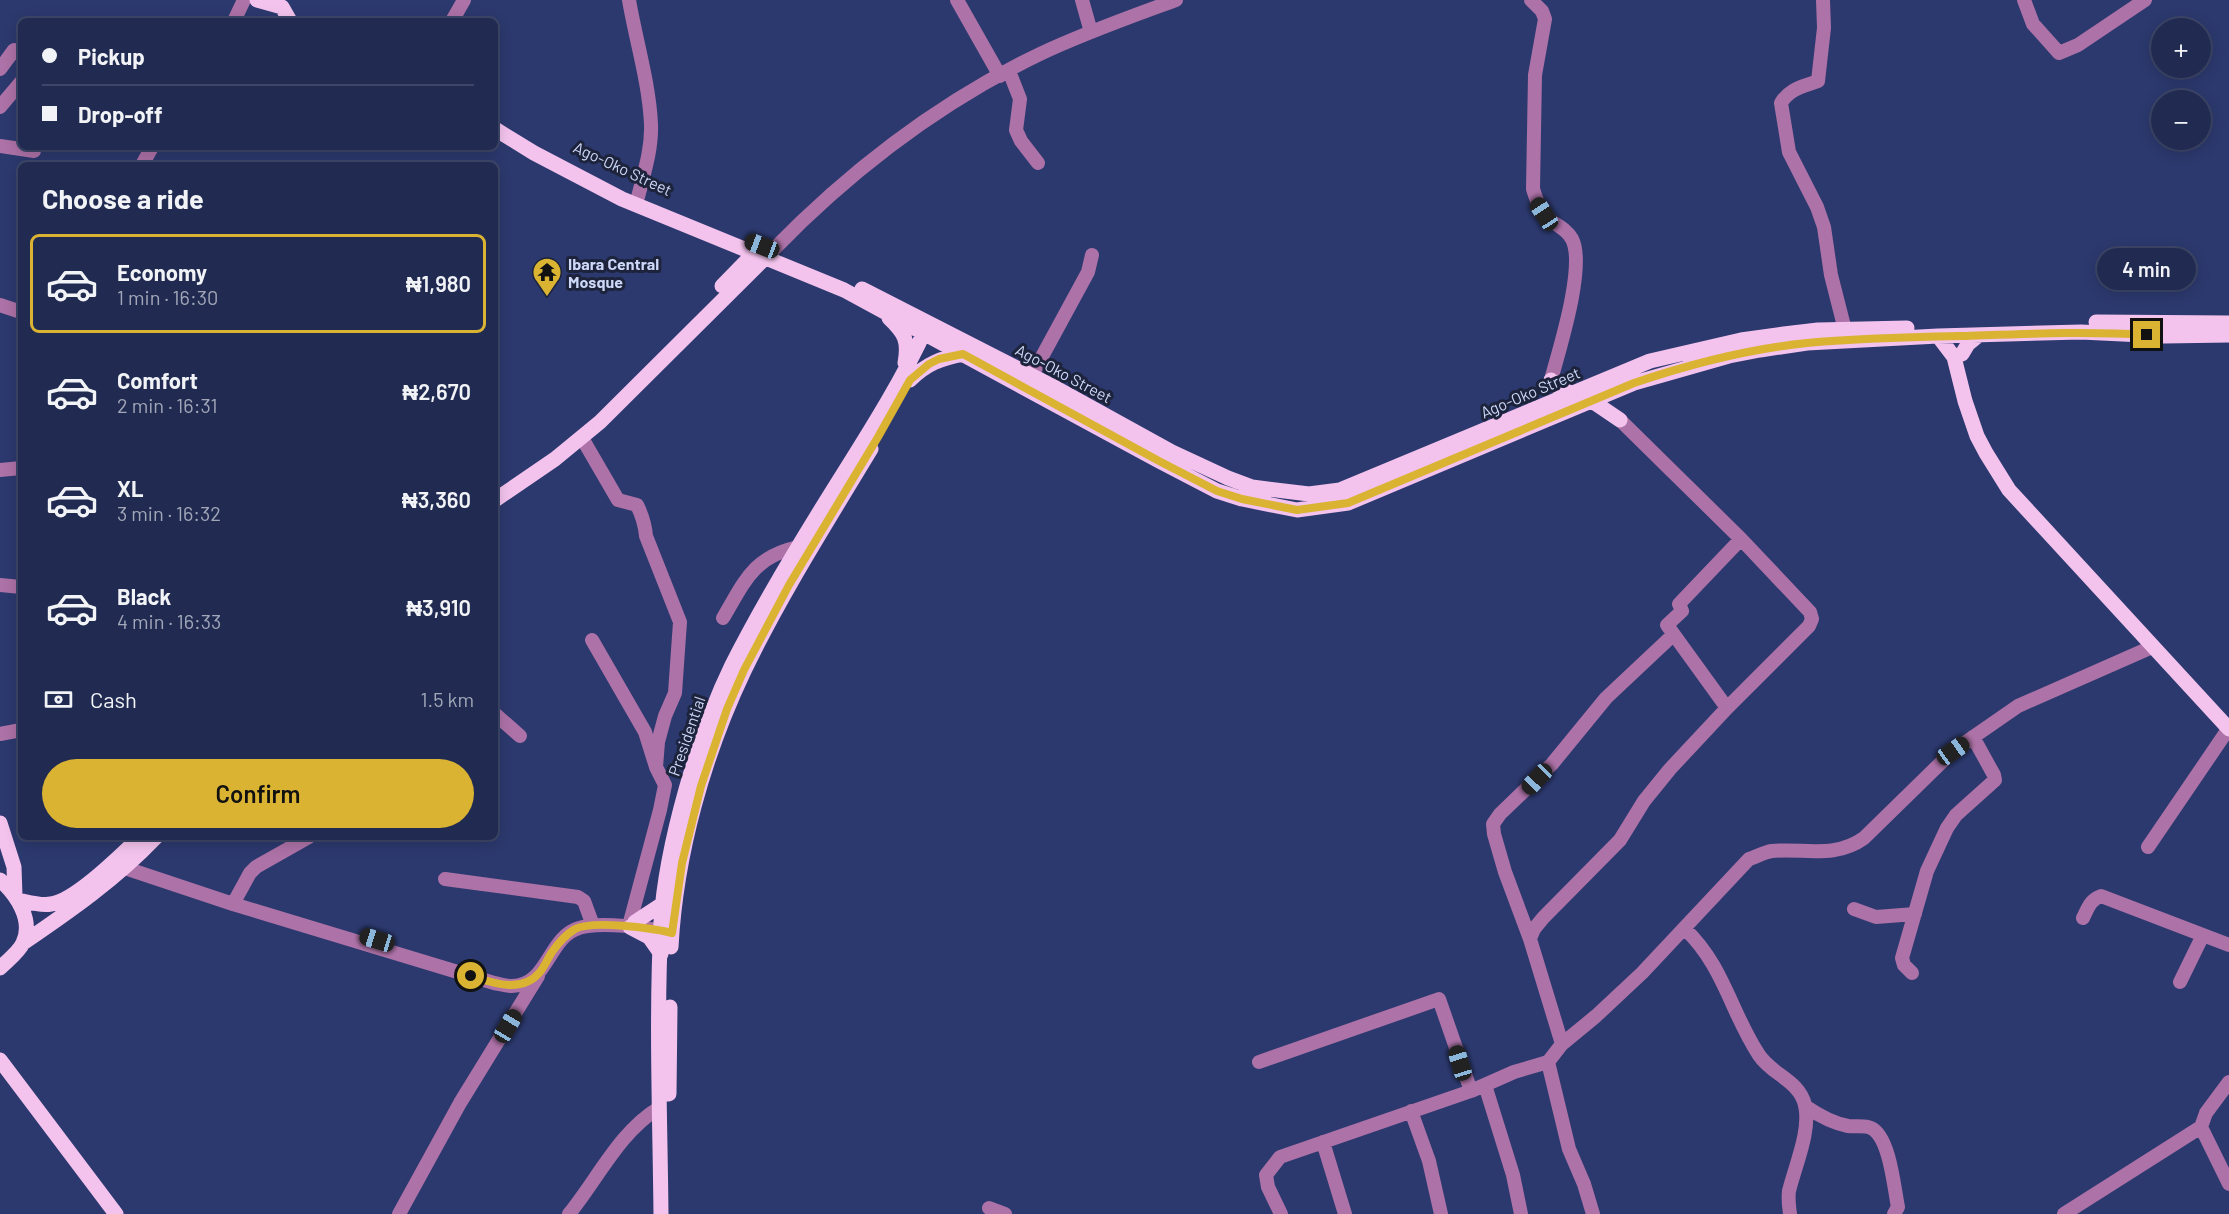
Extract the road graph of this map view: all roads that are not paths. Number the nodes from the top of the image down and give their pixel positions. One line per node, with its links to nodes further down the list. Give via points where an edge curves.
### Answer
1 (244, 0): 13 (street)
2 (257, 0): 12 (main road)
3 (464, 0): 15 (street)
4 (629, 0): 29 (street, via 651,124)
5 (957, 0): 19 (street)
6 (1082, 0): 16 (street)
7 (1176, 0): 16 (street)
8 (1530, 0): 49 (street, via 1545,19 1535,75 1533,189 1544,214 1572,238 1576,257 1566,322)
9 (1823, 0): 38 (street, via 1818,81 1786,94 1781,103 1789,152 1824,227)
10 (2024, 0): 11 (street, via 2033,24 2059,53 2078,45)
11 (2145, 0)
12 (283, 4): 14 (main road)
13 (235, 18)
14 (296, 18)
15 (454, 18)
16 (1091, 32): 19 (street)
17 (18, 52): 18 (street, via 14,50)
18 (0, 69)
19 (1005, 73): 28 (street, via 1020,99 1017,130 1021,141); 30 (street, via 897,140)
20 (18, 86): 21 (street)
21 (0, 107)
22 (498, 123): 29 (main road, Ago-Oko Street)
23 (498, 131): 30 (main road, via 622,199)
24 (0, 146): 25 (street)
25 (18, 149)
26 (27, 150): 27 (street)
27 (34, 151)
28 (1038, 163)
29 (638, 197): 30 (main road, Ago-Oko Street)
30 (763, 252): 33 (main road); 37 (main road, Ago-Oko Street, via 846,281); 55 (main road); 58 (main road, via 593,418)
31 (1092, 255): 47 (street, via 1088,272)
32 (0, 305): 34 (street)
33 (880, 310): 37 (main road); 48 (main road, via 905,338)
34 (18, 311)
35 (2229, 323): 39 (main road)
36 (2056, 328): 38 (main road); 39 (main road); 40 (main road)
37 (931, 330): 44 (main road); 47 (main road, Ago-Oko Street); 48 (main road, Presidential)
38 (1845, 330): 46 (main road, via 1741,340)
39 (2164, 330): 43 (main road)
40 (1979, 335): 42 (main road); 45 (main road)
41 (1938, 336): 42 (main road); 46 (main road, via 1807,343); 67 (main road, via 1954,357 1977,436 2002,479 2020,504)
42 (1956, 336): 45 (main road)
43 (2229, 336)
44 (963, 354): 48 (main road, via 939,359); 52 (main road, via 1217,491 1297,510 1348,503)
45 (1962, 354): 70 (main road, via 1985,435 2010,476 2071,548)
46 (1653, 368): 50 (main road)
47 (1032, 375): 53 (main road, Ago-Oko Street, via 1172,452 1228,478 1252,487 1309,494 1340,489)
48 (906, 377): 61 (main road, Presidential); 93 (main road, via 878,437 789,585 727,709 691,822)
49 (1551, 380): 51 (main road); 53 (main road)
50 (1628, 380): 51 (main road, Ago-Oko Street); 52 (main road); 54 (main road, via 1616,405)
51 (1571, 393): 53 (main road, Ago-Oko Street)
52 (1592, 401): 54 (main road)
53 (1547, 404)
54 (1620, 420): 60 (street)
55 (582, 438): 59 (main road); 76 (street, via 618,500 637,505 680,622 675,693 658,742)
56 (18, 468): 57 (street)
57 (0, 470)
58 (498, 489)
59 (498, 498)
60 (1741, 539): 65 (street, via 1679,604 1682,611 1667,625); 68 (street, via 1810,612 1812,619)
61 (798, 547): 64 (street, via 772,554 756,566); 87 (main road, Presidential, via 731,668 713,710 678,826)
62 (0, 585): 63 (street)
63 (18, 586)
64 (723, 618)
65 (1673, 635): 68 (street); 96 (street, via 1606,698 1552,764 1493,824 1505,872)
66 (592, 640): 76 (street, via 645,732)
67 (2152, 647): 71 (main road); 75 (street, via 2037,696)
68 (1727, 708): 96 (street, via 1644,801 1620,840 1543,918)
69 (498, 717): 74 (street)
70 (2229, 718)
71 (2229, 728): 81 (street)
72 (18, 731): 73 (street)
73 (0, 734)
74 (520, 736)
75 (1973, 737): 89 (street, via 1995,780 1947,828 1927,871); 94 (street, via 1953,751 1853,846 1829,852 1770,851 1749,860)
76 (656, 767): 92 (street, via 665,785)
77 (0, 823): 85 (main road, via 14,867)
78 (138, 840): 82 (main road)
79 (152, 840): 82 (main road)
80 (304, 840): 86 (street, via 256,867)
81 (2148, 847)
82 (122, 862): 85 (main road, via 59,903 48,905); 86 (street); 97 (main road, via 82,904)
83 (445, 879): 91 (street, via 578,897)
84 (0, 880): 85 (main road)
85 (17, 898): 97 (main road, via 25,921)
86 (235, 901): 91 (street, via 509,981 530,972 560,929 574,921); 101 (street, via 494,983 522,984)
87 (664, 903): 92 (main road); 93 (main road, Presidential)
88 (1854, 909): 89 (street, via 1876,917)
89 (1915, 914): 102 (street, via 1902,958)
90 (2083, 918): 95 (street, via 2090,903 2101,896)
91 (591, 920): 92 (street)
92 (632, 923): 93 (street); 99 (main road); 101 (street, via 578,928 560,941)
93 (667, 928): 99 (main road, Presidential); 124 (main road)
94 (1685, 929): 104 (street, via 1612,1002); 112 (street, via 1701,944 1759,1055 1789,1080)
95 (2203, 934): 98 (street); 103 (street)
96 (1530, 939): 104 (street)
97 (23, 943): 100 (main road)
98 (2229, 945)
99 (661, 954): 113 (main road, Presidential)
100 (0, 968)
101 (540, 972): 121 (street, via 460,1103)
102 (1912, 973)
103 (2180, 982)
104 (1563, 1044): 107 (street)
105 (0, 1060): 120 (main road)
106 (1260, 1062): 111 (street, via 1439,999)
107 (1548, 1062): 110 (street); 130 (street, via 1569,1149)
108 (0, 1076): 119 (main road)
109 (2229, 1082): 115 (street, via 2206,1113)
110 (1485, 1085): 111 (street); 129 (street)
111 (1471, 1091): 114 (street)
112 (1805, 1106): 131 (street, via 1804,1132 1789,1192); 132 (street, via 1822,1118 1872,1128 1879,1136 1885,1144 1898,1207)
113 (659, 1108): 122 (street, via 637,1125); 123 (main road, Presidential)
114 (1411, 1112): 116 (street); 128 (street, via 1429,1161)
115 (2201, 1127): 117 (street); 133 (street)
116 (1323, 1142): 126 (street, via 1280,1157 1266,1175); 127 (street)
117 (2229, 1184)
118 (990, 1208): 125 (street)
119 (104, 1214)
120 (116, 1214)
121 (399, 1214)
122 (569, 1214)
123 (661, 1214)
124 (671, 1214)
125 (1005, 1214)
126 (1281, 1214)
127 (1345, 1214)
128 (1441, 1214)
129 (1521, 1214)
130 (1593, 1214)
131 (1790, 1214)
132 (1894, 1214)
133 (2064, 1214)

